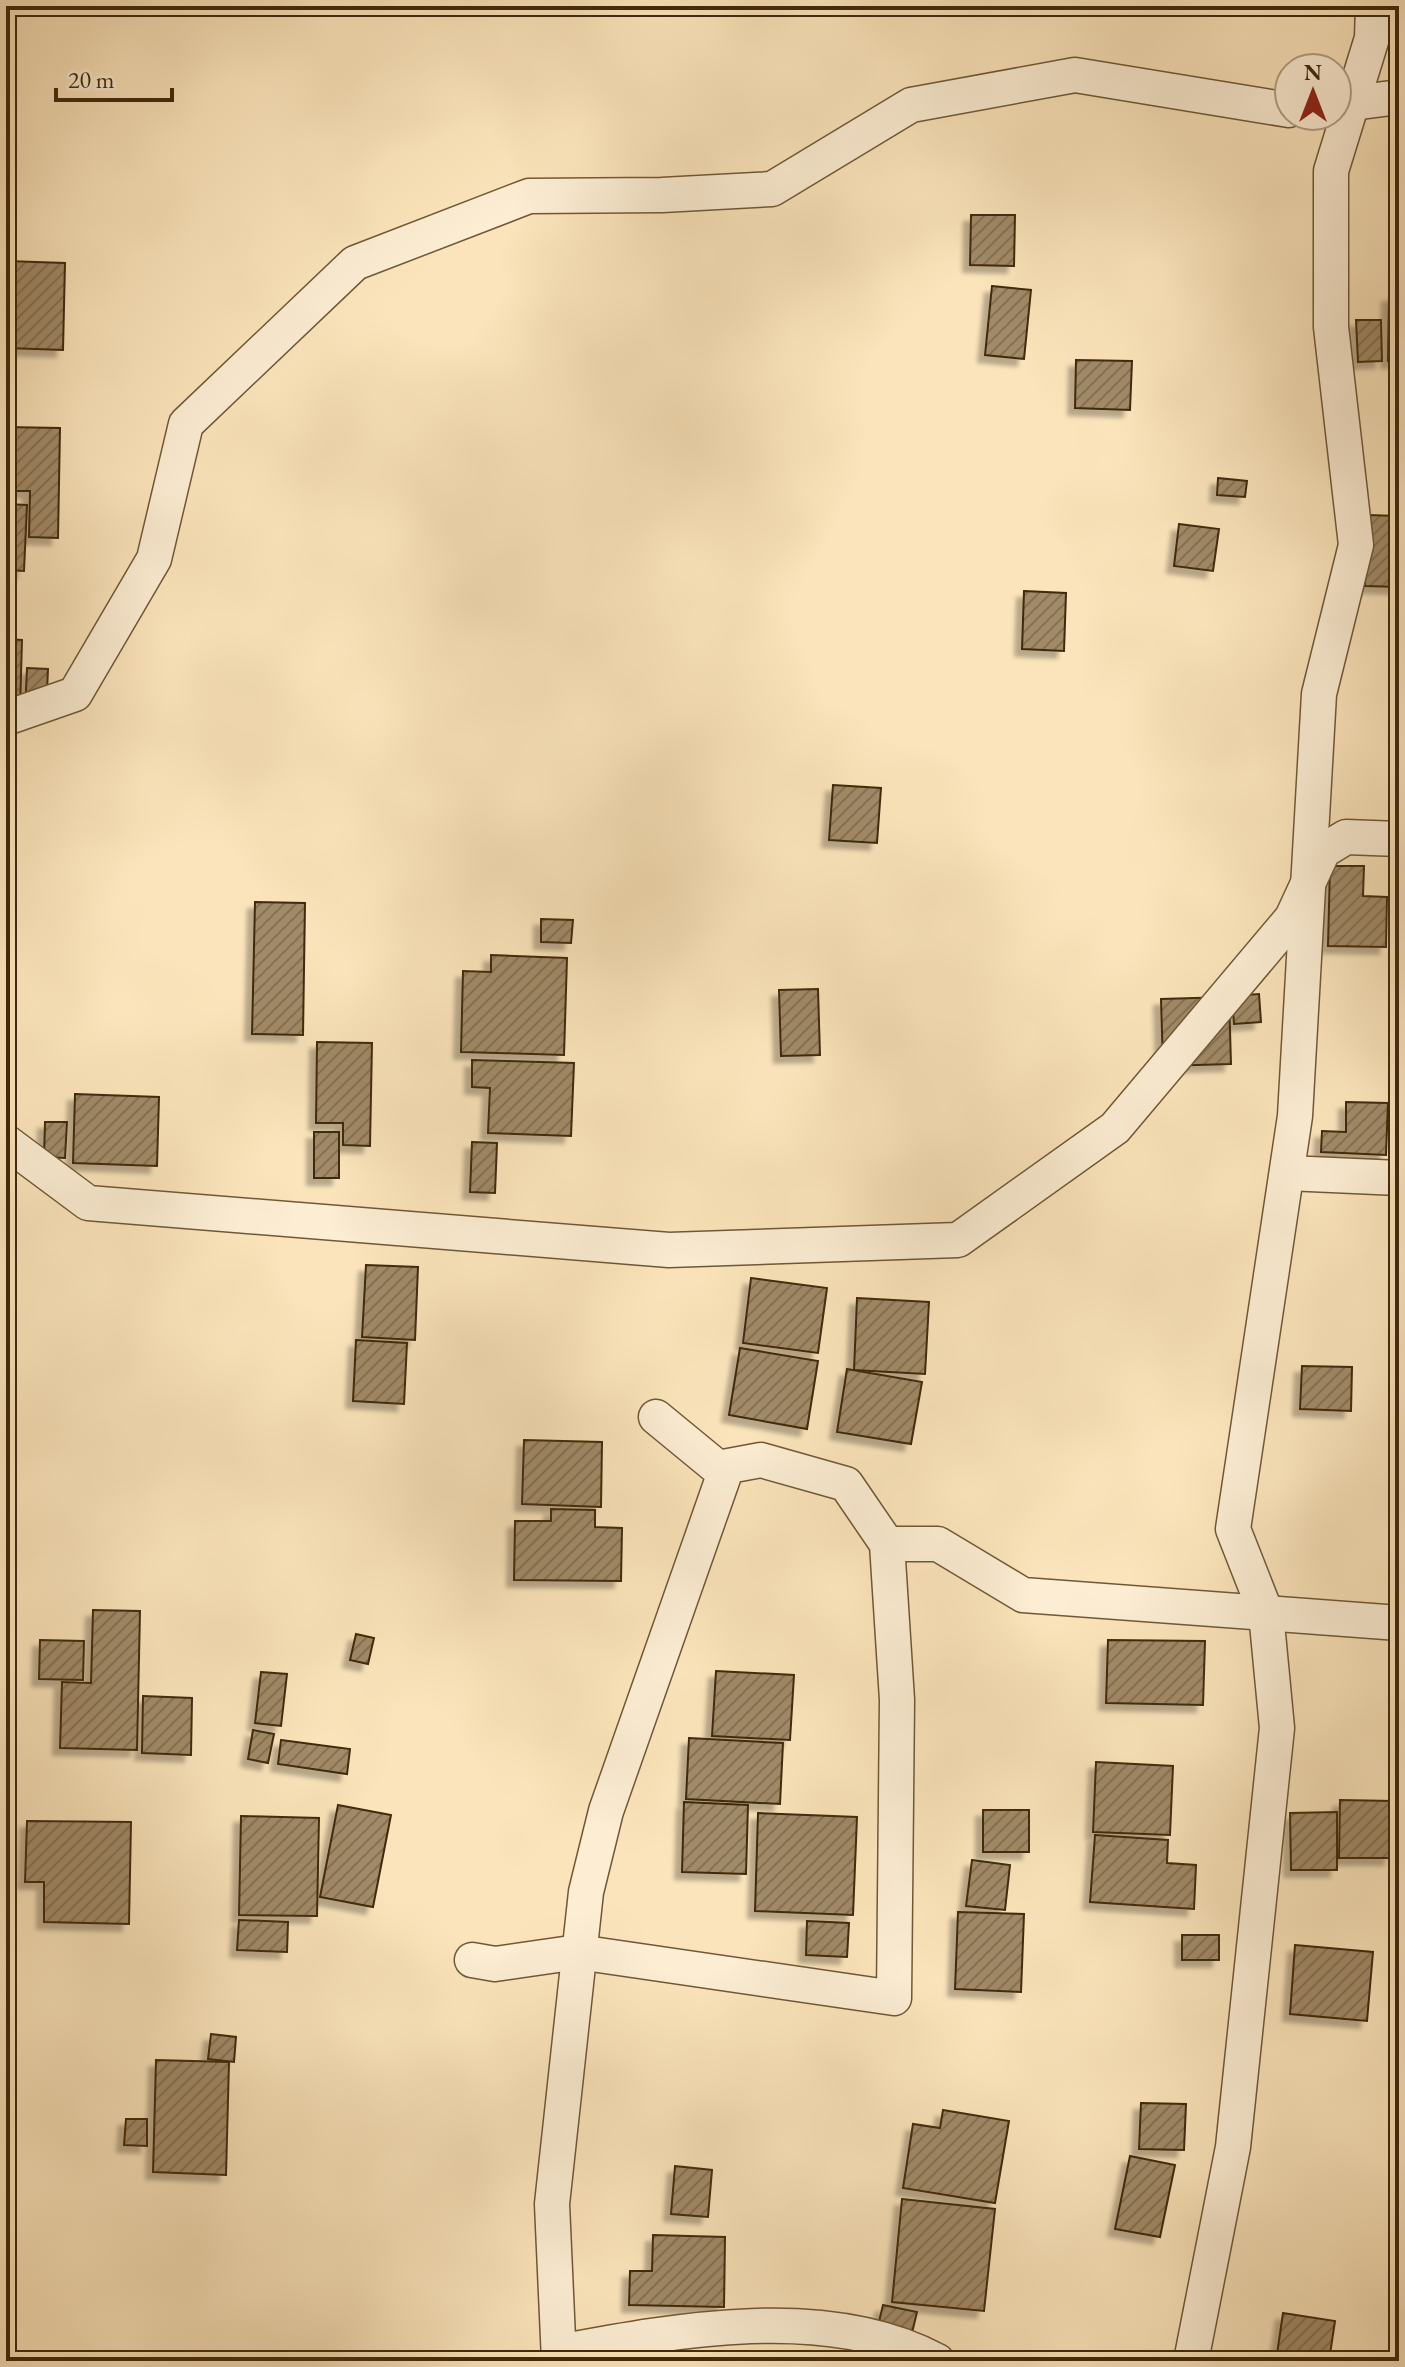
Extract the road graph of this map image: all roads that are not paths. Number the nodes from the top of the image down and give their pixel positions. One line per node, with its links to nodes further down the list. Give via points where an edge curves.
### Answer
1 (1373, 6): 2 (street, via 1372,38)
2 (1353, 83)
3 (1399, 97): 4 (street)
4 (1353, 103)
5 (1273, 107): 7 (street, via 1075,75 911,105 772,189 529,196 355,263 186,424 154,559 75,694)
6 (1339, 132): 9 (street, via 1331,171 1331,327 1356,545 1319,694)
7 (6, 718)
8 (1399, 839): 9 (street, via 1346,837 1323,851)
9 (1308, 884): 10 (street, via 1292,918 1115,1128 958,1240 669,1250 88,1203); 11 (street)
10 (6, 1142)
11 (1287, 1173): 12 (street); 16 (street, via 1233,1529)
12 (1399, 1178)
13 (656, 1417): 14 (street)
14 (718, 1468): 15 (street, via 761,1460 846,1484); 18 (street, via 721,1491 606,1811)
15 (887, 1544): 16 (street, via 938,1544 1023,1595); 18 (street, via 897,1700 894,1998)
16 (1266, 1613): 17 (street); 22 (street, via 1277,1728 1233,2147)
17 (1399, 1623)
18 (578, 1952): 19 (street, via 495,1964); 20 (street, via 552,2204)
19 (472, 1960)
20 (559, 2356): 21 (street, via 649,2335 746,2325 819,2328 909,2346)
21 (937, 2361)
22 (1191, 2361)

